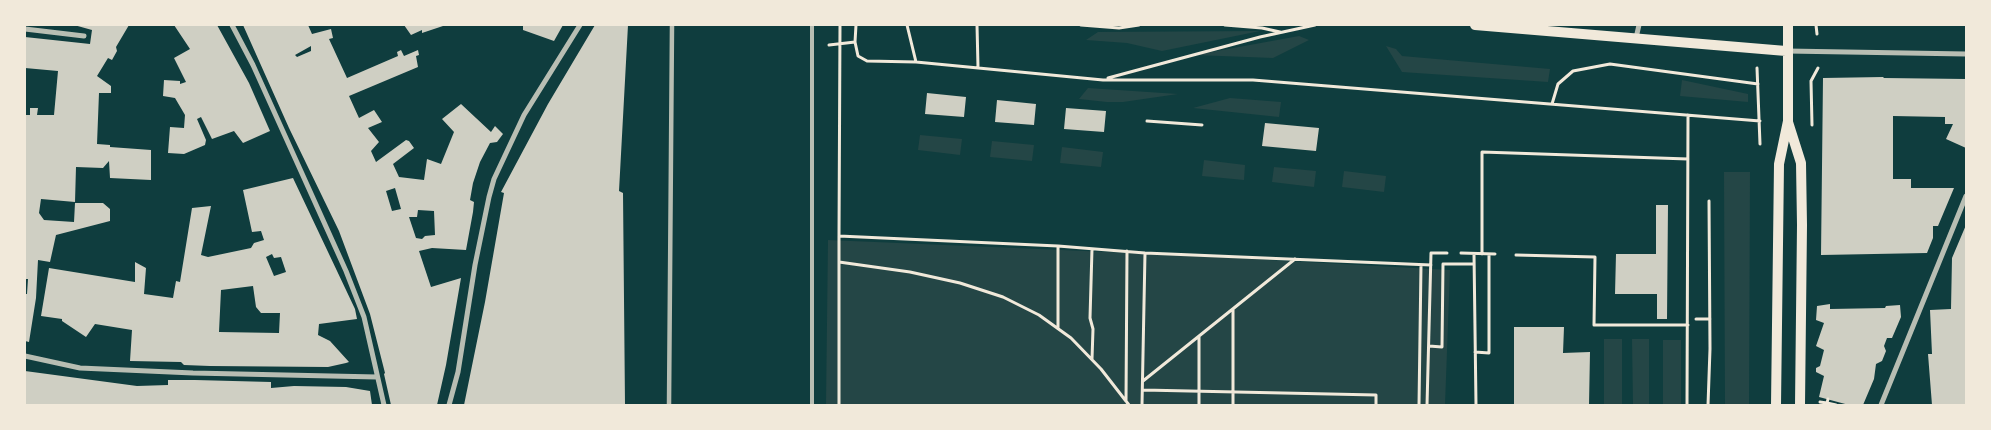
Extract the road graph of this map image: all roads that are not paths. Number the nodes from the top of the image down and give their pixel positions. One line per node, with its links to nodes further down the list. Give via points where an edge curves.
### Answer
1 (232, 25): 16 (street, via 346,271 364,317)
2 (580, 25): 19 (street, via 524,115 494,179 475,265 458,372)
3 (672, 25): 20 (street)
4 (812, 25): 21 (lane)
5 (1475, 25): 10 (main road)
6 (1639, 25): 10 (street)
7 (1788, 25): 11 (main road)
8 (25, 29): 9 (street)
9 (84, 36)
10 (1636, 39): 11 (main road)
11 (1786, 51): 12 (street); 13 (main road)
12 (1966, 54)
13 (1788, 121): 22 (main road, via 1779,164); 23 (main road, via 1801,164)
14 (1966, 196): 17 (street)
15 (25, 356): 16 (street, via 80,368)
16 (377, 377): 18 (street)
17 (1882, 403)
18 (384, 405)
19 (448, 405)
20 (669, 405)
21 (812, 405)
22 (1776, 405)
23 (1800, 405)

